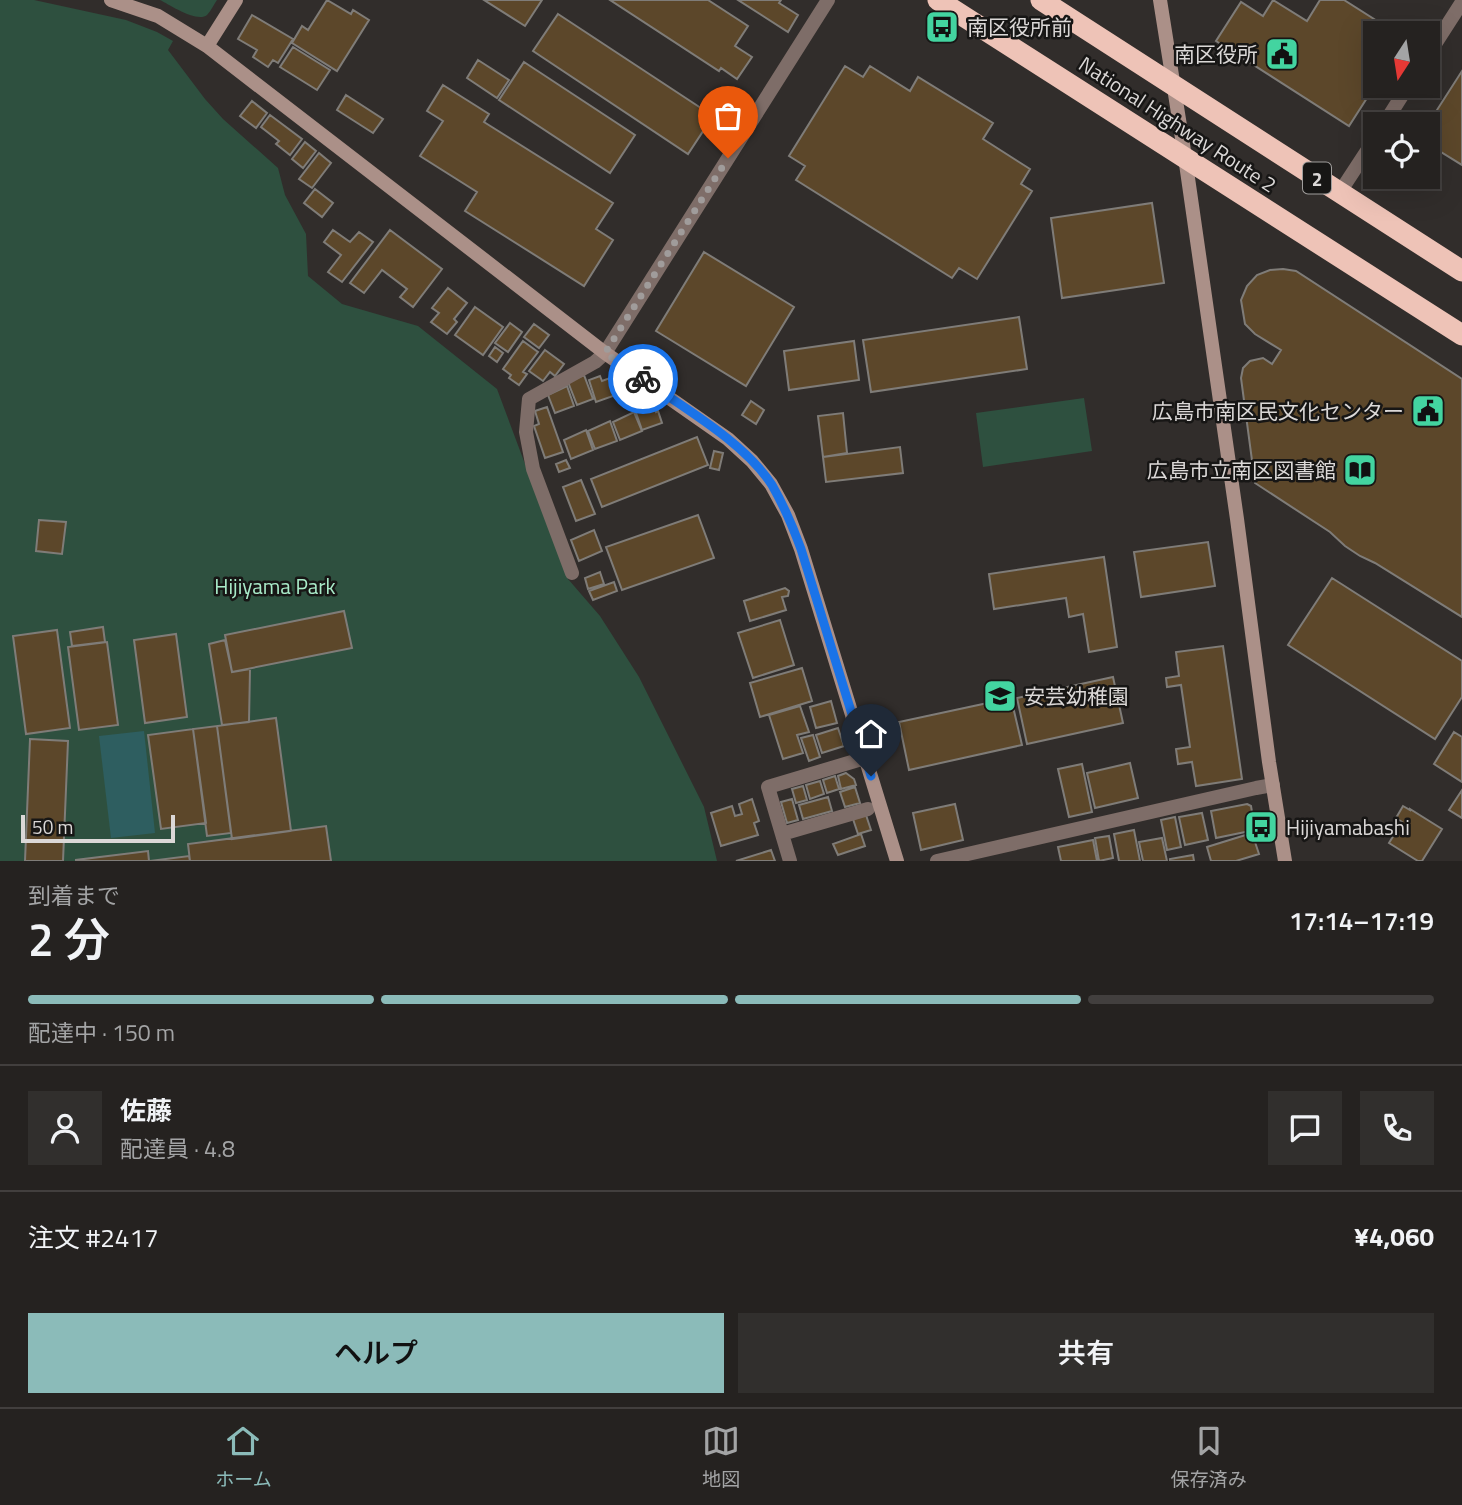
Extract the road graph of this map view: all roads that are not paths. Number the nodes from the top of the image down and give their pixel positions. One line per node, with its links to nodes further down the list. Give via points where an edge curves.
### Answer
1 (111, 0): 9 (street, via 158,16)
2 (236, 0): 9 (street)
3 (828, 0): 16 (street)
4 (938, 0): 11 (highway, National Highway Route 2)
5 (1041, 0): 10 (highway, National Highway Route 2 / 2)
6 (1160, 0): 10 (street)
7 (1462, 2): 8 (street)
8 (1440, 36)
9 (207, 46): 16 (street)
10 (1173, 84): 11 (street); 13 (highway, National Highway Route 2 / 2)
11 (1185, 157): 15 (highway, National Highway Route 2); 19 (street)
12 (1363, 157): 13 (street)
13 (1340, 192): 14 (highway, National Highway Route 2 / 2)
14 (1462, 271)
15 (1462, 335)
16 (605, 353): 17 (street, via 529,399 526,432 533,469); 18 (street, via 728,439 771,484 801,549)
17 (572, 573)
18 (865, 758): 21 (street, via 768,787); 23 (street)
19 (1273, 785): 24 (street); 25 (street)
20 (868, 808): 21 (street)
21 (782, 834): 22 (street)
22 (790, 861)
23 (897, 861)
24 (937, 861)
25 (1285, 861)

